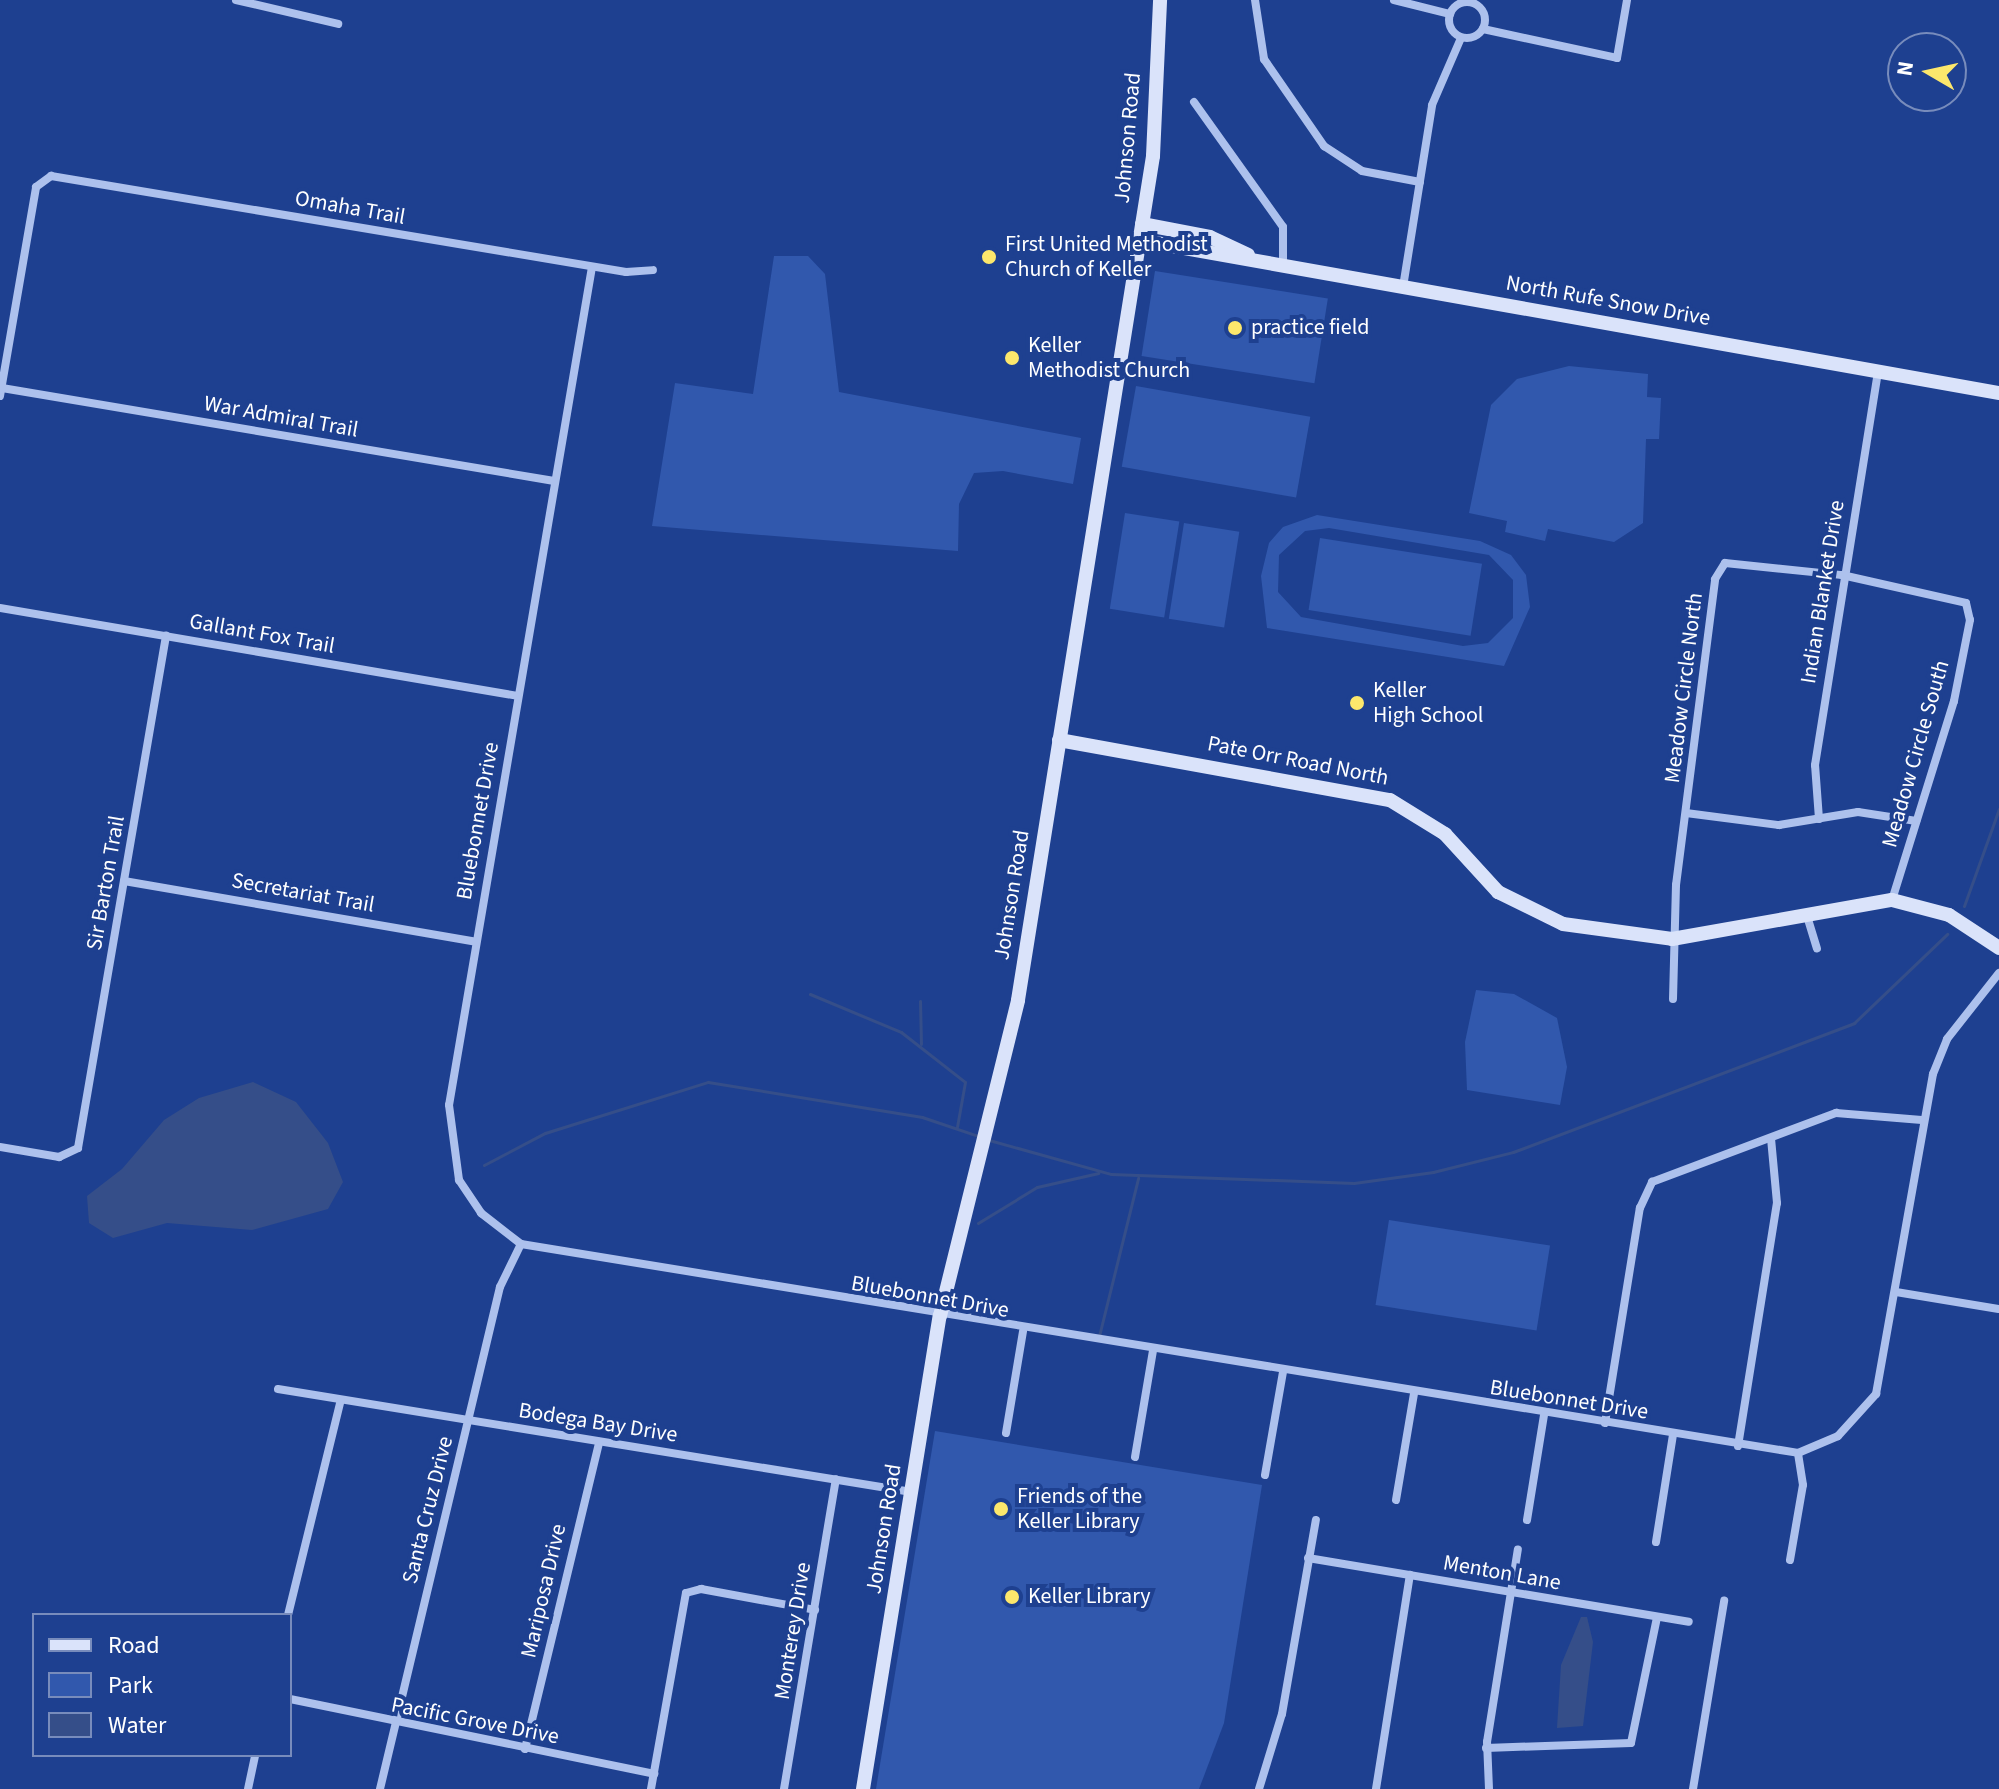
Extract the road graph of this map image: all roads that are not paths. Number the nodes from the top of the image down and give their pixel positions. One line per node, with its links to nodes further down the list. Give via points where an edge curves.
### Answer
1 (236, 0): 8 (street)
2 (1160, 0): 13 (main road, Johnson Road, via 1156,127)
3 (1255, 0): 12 (street, via 1264,59 1324,146 1362,171)
4 (1394, 0): 7 (street)
5 (1627, 0): 9 (street, via 1617,58)
6 (1476, 2): 7 (street, via 1458,4); 9 (street)
7 (1450, 14): 10 (street)
8 (338, 24)
9 (1483, 29): 10 (street)
10 (1461, 38): 12 (street, via 1434,97)
11 (1194, 102): 16 (street, via 1283,227)
12 (1420, 182): 19 (street)
13 (1142, 224): 14 (main road, Johnson Road); 15 (main road, North Rufe Snow Drive, via 1220,240)
14 (1139, 240): 15 (main road, North Rufe Snow Drive); 30 (main road, Johnson Road)
15 (1254, 260): 16 (main road, North Rufe Snow Drive)
16 (1283, 265): 19 (main road, North Rufe Snow Drive)
17 (592, 267): 18 (street, Omaha Trail); 23 (street, Omaha Trail, via 42,179); 25 (street, Bluebonnet Drive)
18 (653, 270)
19 (1403, 287): 20 (main road, North Rufe Snow Drive)
20 (1878, 371): 21 (main road, North Rufe Snow Drive); 26 (street, Indian Blanket Drive)
21 (1954, 384): 22 (main road, North Rufe Snow Drive); 24 (main road, North Rufe Snow Drive)
22 (1999, 386)
23 (1, 392): 25 (street, War Admiral Trail)
24 (1999, 393)
25 (554, 481): 29 (street, Bluebonnet Drive)
26 (1842, 575): 31 (street, Meadow Circle North, via 1739,559 1721,568); 32 (street, Indian Blanket Drive, via 1815,765); 33 (street, Meadow Circle South, via 1954,595 1969,611 1954,701)
27 (0, 608): 28 (street, Gallant Fox Trail)
28 (166, 636): 29 (street, Gallant Fox Trail); 34 (street, Sir Barton Trail)
29 (518, 696): 38 (street, Bluebonnet Drive)
30 (1059, 740): 37 (main road, Pate Orr Road North, via 1390,800 1445,834 1519,906 1563,924); 49 (main road, Johnson Road, via 1007,1060 975,1158)
31 (1686, 813): 32 (street, via 1779,825); 37 (street, Meadow Circle North)
32 (1819, 819): 33 (street, via 1874,812)
33 (1916, 821): 35 (street, Meadow Circle South)
34 (124, 881): 38 (street, Secretariat Trail); 45 (street, Sir Barton Trail, via 81,1135 68,1156)
35 (1892, 900): 36 (main road, Pate Orr Road North); 40 (main road, Pate Orr Road North, via 1949,915)
36 (1807, 916): 37 (main road, Pate Orr Road North); 39 (street)
37 (1672, 939): 42 (street, Meadow Circle North)
38 (476, 942): 46 (street, Bluebonnet Drive, via 448,1142 459,1180 481,1213)
39 (1817, 948)
40 (1999, 948)
41 (1999, 973): 43 (street, Bluebonnet Drive, via 1947,1039)
42 (1673, 999)
43 (1922, 1120): 44 (street, via 1836,1113); 47 (street, Bluebonnet Drive)
44 (1771, 1138): 58 (street, via 1647,1188); 62 (street, via 1777,1203)
45 (0, 1147)
46 (521, 1244): 49 (street, Bluebonnet Drive); 57 (street, Santa Cruz Drive, via 500,1287)
47 (1896, 1292): 48 (street); 63 (street, Bluebonnet Drive, via 1876,1394 1838,1436)
48 (1999, 1309)
49 (940, 1316): 50 (street, Bluebonnet Drive); 67 (main road, Johnson Road)
50 (1023, 1331): 51 (street, Bluebonnet Drive); 59 (street)
51 (1153, 1351): 52 (street, Bluebonnet Drive); 64 (street)
52 (1283, 1372): 54 (street, Bluebonnet Drive); 65 (street)
53 (278, 1389): 55 (street, Bodega Bay Drive)
54 (1414, 1394): 56 (street, Bluebonnet Drive); 68 (street)
55 (341, 1400): 57 (street, Bodega Bay Drive); 79 (street)
56 (1544, 1415): 58 (street, Bluebonnet Drive); 70 (street)
57 (469, 1420): 61 (street, Bodega Bay Drive); 83 (street, Santa Cruz Drive)
58 (1605, 1423): 60 (street, Bluebonnet Drive)
59 (1006, 1433)
60 (1673, 1435): 62 (street, Bluebonnet Drive); 71 (street)
61 (599, 1442): 66 (street, Bodega Bay Drive); 85 (street, Mariposa Drive)
62 (1738, 1446): 63 (street, Bluebonnet Drive)
63 (1798, 1453): 74 (street, via 1803,1485)
64 (1135, 1457)
65 (1265, 1475)
66 (836, 1479): 67 (street, Bodega Bay Drive); 78 (street, Monterey Drive)
67 (913, 1492): 92 (main road, Johnson Road)
68 (1396, 1500)
69 (1316, 1520): 73 (street)
70 (1527, 1520)
71 (1656, 1542)
72 (1518, 1549): 76 (street)
73 (1308, 1558): 75 (street, Menton Lane); 93 (street, via 1282,1714)
74 (1790, 1560)
75 (1410, 1575): 76 (street, Menton Lane); 94 (street)
76 (1511, 1592): 80 (street, Menton Lane); 84 (street)
77 (1724, 1601): 96 (street)
78 (815, 1610): 87 (street, via 701,1589 686,1593); 91 (street, Monterey Drive)
79 (288, 1613)
80 (1657, 1618): 81 (street, Menton Lane); 84 (street, via 1638,1732 1620,1748)
81 (1689, 1622)
82 (292, 1699): 83 (street, Pacific Grove Drive)
83 (393, 1724): 85 (street, Pacific Grove Drive); 89 (street, Santa Cruz Drive)
84 (1486, 1748): 95 (street)
85 (525, 1749): 87 (street, Pacific Grove Drive)
86 (255, 1757): 88 (street)
87 (654, 1774): 90 (street)
88 (248, 1789)
89 (380, 1789)
90 (651, 1789)
91 (784, 1789)
92 (863, 1789)
93 (1259, 1789)
94 (1376, 1789)
95 (1489, 1789)
96 (1693, 1789)

